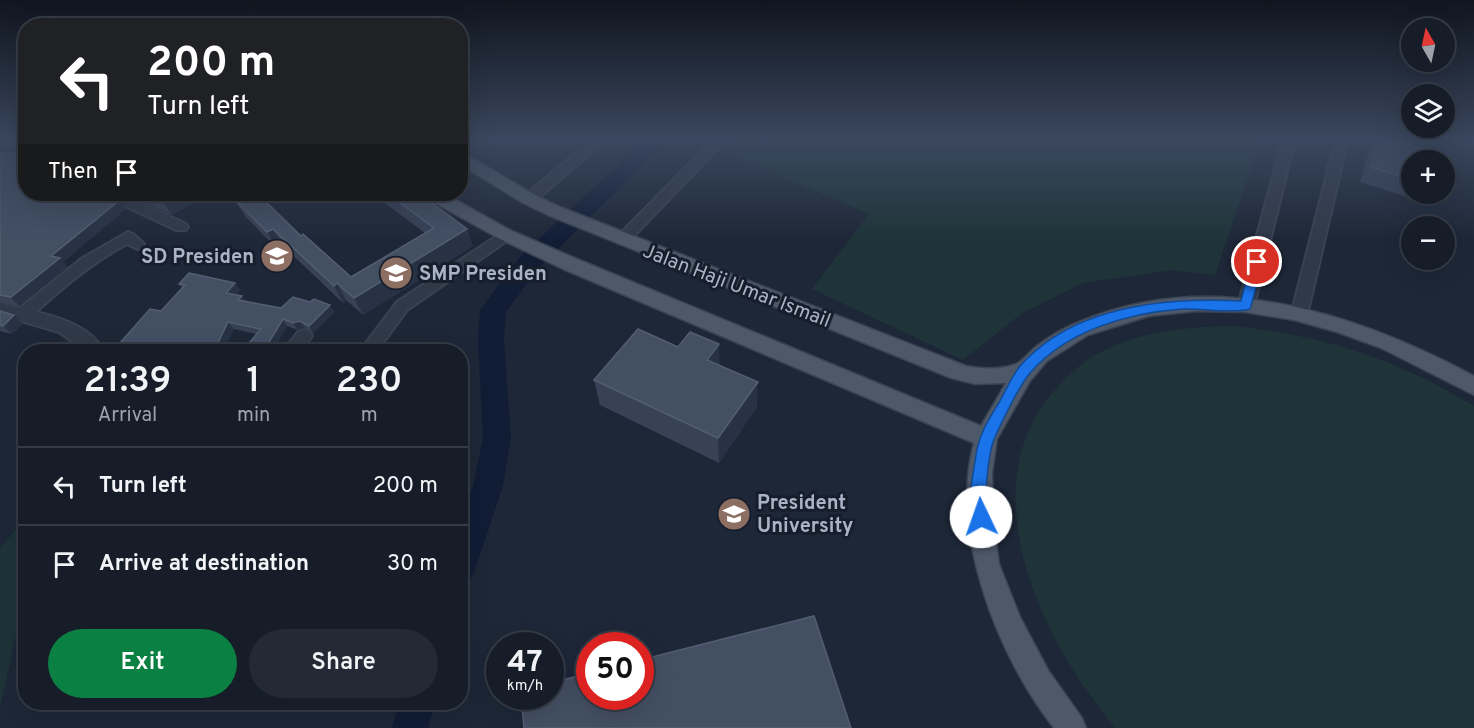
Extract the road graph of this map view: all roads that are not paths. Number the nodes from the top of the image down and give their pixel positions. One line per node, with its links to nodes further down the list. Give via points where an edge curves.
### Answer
1 (487, 173): 6 (main road, Jalan Haji Umar Ismail)
2 (560, 173): 6 (street)
3 (686, 173): 11 (street)
4 (1280, 173): 13 (street)
5 (1334, 173): 16 (street)
6 (529, 199): 11 (main road, Jalan Haji Umar Ismail)
7 (126, 201): 9 (street)
8 (445, 201): 10 (main road)
9 (181, 227)
10 (511, 238): 20 (street, via 402,306); 23 (main road)
11 (618, 238): 21 (main road, Jalan Haji Umar Ismail, via 973,377)
12 (137, 244): 15 (street, via 128,237 106,248 61,280)
13 (1246, 306): 16 (main road); 21 (main road, via 1159,306 1119,314 1052,346)
14 (0, 309): 15 (street)
15 (24, 314): 18 (street, via 73,331)
16 (1299, 315): 22 (main road, via 1396,346)
17 (304, 336): 19 (street)
18 (90, 344)
19 (297, 344)
20 (373, 344)
21 (1025, 370): 23 (main road)
22 (1474, 386)
23 (986, 438): 24 (main road, via 978,495 986,561 1013,635)
24 (1072, 728)

